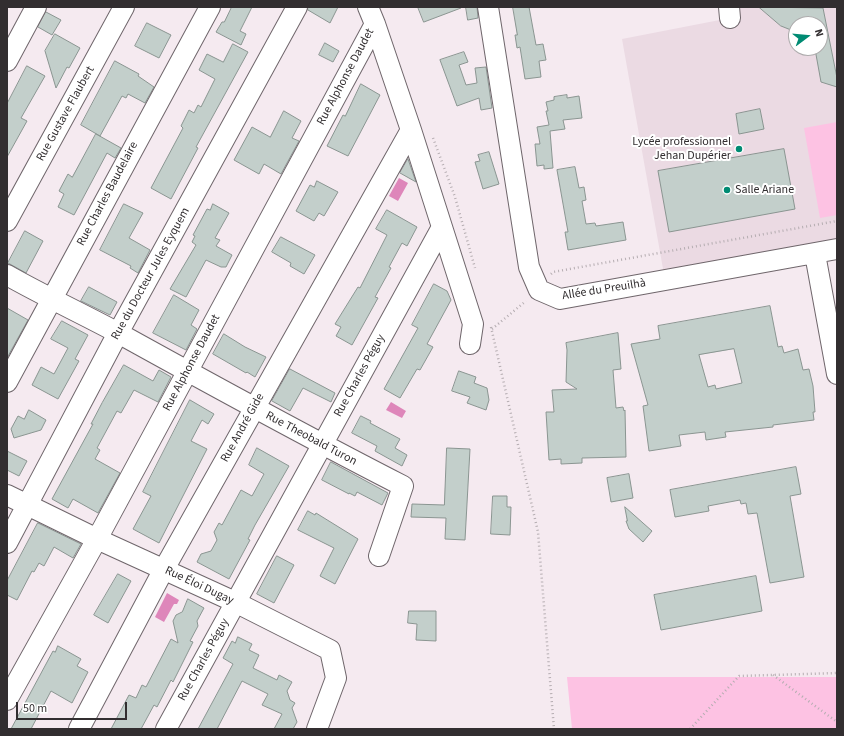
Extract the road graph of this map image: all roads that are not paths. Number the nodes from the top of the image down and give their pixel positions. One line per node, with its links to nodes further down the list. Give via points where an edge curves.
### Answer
1 (36, 7): 7 (street)
2 (124, 7): 9 (street, Rue Gustave Flaubert)
3 (210, 7): 14 (street, Rue Charles Baudelaire)
4 (297, 7): 15 (street, Rue du Docteur Jules Eyquem)
5 (488, 7): 12 (street, Allée du Preuilhà, via 529,267 539,290 560,299)
6 (371, 16): 8 (street); 17 (street, Rue Alphonse Daudet)
7 (7, 61)
8 (411, 130): 10 (street); 20 (street, Rue André Gide)
9 (7, 221)
10 (442, 227): 16 (street, via 472,324); 21 (street, Rue Charles Péguy)
11 (837, 249): 12 (street, Allée du Preuilhà)
12 (815, 254): 18 (street)
13 (7, 276): 14 (street, Rue Theobald Turon)
14 (52, 300): 15 (street, Rue Theobald Turon); 19 (street, Rue Charles Baudelaire)
15 (118, 333): 17 (street, Rue Theobald Turon); 23 (street, Rue du Docteur Jules Eyquem)
16 (470, 344)
17 (187, 372): 20 (street, Rue Theobald Turon); 24 (street, Rue Alphonse Daudet)
18 (837, 374)
19 (7, 382)
20 (254, 408): 21 (street, Rue Theobald Turon); 27 (street, Rue André Gide)
21 (322, 445): 26 (street, Rue Theobald Turon, via 403,486); 28 (street, Rue Charles Péguy)
22 (7, 495): 23 (street, Rue Éloi Dugay)
23 (27, 505): 24 (street, Rue Éloi Dugay); 25 (street, Rue du Docteur Jules Eyquem)
24 (97, 539): 27 (street, Rue Éloi Dugay); 29 (street, Rue Alphonse Daudet)
25 (7, 543)
26 (379, 556)
27 (164, 569): 28 (street, Rue Éloi Dugay); 31 (street, Rue André Gide)
28 (235, 602): 30 (street, Rue Éloi Dugay, via 330,650 336,678); 32 (street, Rue Charles Péguy)
29 (7, 700)
30 (320, 721)
31 (79, 729)
32 (166, 729)

